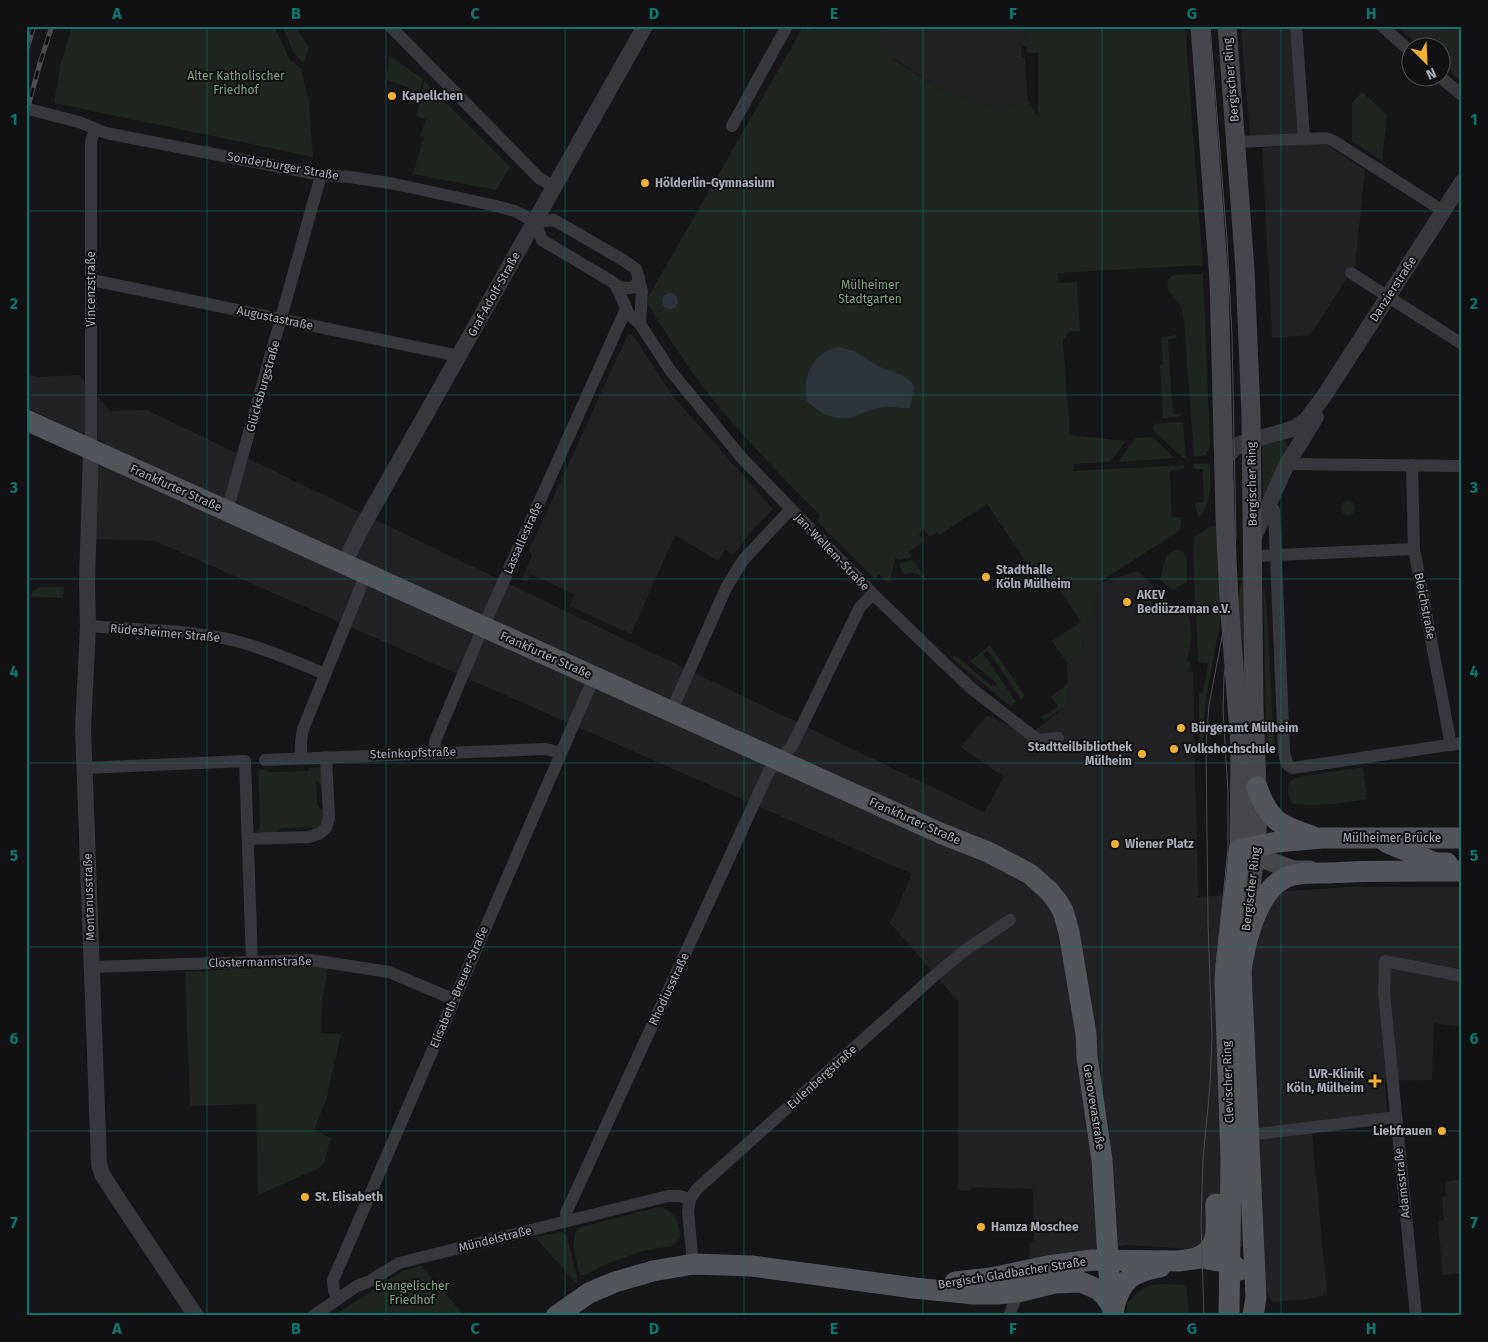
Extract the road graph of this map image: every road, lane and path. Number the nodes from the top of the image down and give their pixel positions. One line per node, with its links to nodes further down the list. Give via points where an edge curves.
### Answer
1 (645, 26): 18 (street, Graf-Adolf-Straße)
2 (787, 26): 12 (street)
3 (1200, 26): 31 (main road, Bergischer Ring)
4 (1227, 26): 15 (main road, Bergischer Ring)
5 (1296, 26): 14 (street)
6 (1382, 26): 8 (street)
7 (396, 28): 18 (street, via 539,178)
8 (1400, 42)
9 (1450, 85): 10 (street)
10 (1462, 95)
11 (32, 110): 13 (street, Sonderburger Straße, via 79,122)
12 (732, 126)
13 (95, 130): 16 (street, Sonderburger Straße); 23 (street, Vincenzstraße, via 91,141)
14 (1304, 138): 15 (street); 19 (street, via 1334,141)
15 (1236, 142): 33 (main road, Bergischer Ring)
16 (321, 174): 20 (street, Sonderburger Straße, via 463,198 515,211); 27 (street, Glücksburgstraße)
17 (1462, 182): 19 (street, Danzierstraße)
18 (554, 187): 20 (street, Graf-Adolf-Straße)
19 (1443, 211): 25 (street, Danzierstraße)
20 (535, 222): 22 (street, Sonderburger Straße, via 554,220 624,260 636,269); 24 (street, via 542,240); 32 (street, Graf-Adolf-Straße)
21 (1351, 274): 25 (street)
22 (639, 278): 24 (street, via 634,286); 28 (street, via 642,291)
23 (92, 280): 27 (street, Augustastraße); 39 (street, Vincenzstraße)
24 (616, 286): 26 (street, Jan-Wellem-Straße)
25 (1388, 296): 30 (street); 34 (street, Danzierstraße)
26 (626, 309): 28 (street, Jan-Wellem-Straße); 29 (street, Lassallestraße)
27 (282, 320): 32 (street, Augustastraße); 46 (street, Glücksburgstraße)
28 (640, 324): 29 (street, via 630,321); 45 (street, Jan-Wellem-Straße, via 703,413)
29 (618, 326): 54 (street, Lassallestraße)
30 (1462, 344)
31 (1222, 352): 33 (main road, via 1230,391 1239,396); 40 (main road, Bergischer Ring)
32 (459, 356): 50 (street, Graf-Adolf-Straße)
33 (1250, 393): 35 (main road, Bergischer Ring)
34 (1324, 396): 37 (street, Danzierstraße, via 1306,420); 41 (street, Danzierstraße, via 1321,409)
35 (1251, 414): 37 (street, via 1259,426); 38 (main road, Bergischer Ring)
36 (26, 420): 39 (main road, Frankfurter Straße)
37 (1282, 433): 38 (street, Danzierstraße)
38 (1252, 441): 40 (street, Danzierstraße, via 1240,444); 47 (main road, Bergischer Ring)
39 (91, 450): 46 (main road, Frankfurter Straße); 53 (street, Montanusstraße)
40 (1223, 459): 72 (main road, Bergischer Ring, via 1229,600)
41 (1287, 464): 42 (street); 44 (street, Danzierstraße)
42 (1412, 465): 43 (street); 48 (street, Bleichstraße)
43 (1462, 466)
44 (1268, 507): 47 (street, Danzierstraße); 49 (street, Bergischer Ring, via 1274,510)
45 (790, 509): 52 (street, Jan-Wellem-Straße); 57 (street, via 744,560 726,588)
46 (227, 511): 50 (main road, Frankfurter Straße)
47 (1253, 548): 49 (street); 67 (main road, Bergischer Ring)
48 (1414, 549): 49 (street); 59 (street, Bleichstraße)
49 (1276, 555): 59 (street, Bergischer Ring, via 1287,764 1292,768)
50 (344, 564): 51 (main road, Frankfurter Straße)
51 (366, 574): 54 (main road, Frankfurter Straße); 55 (street)
52 (873, 594): 58 (street, Jan-Wellem-Straße, via 989,702 1038,740); 65 (street, Rhodiusstraße, via 860,607 792,746)
53 (88, 626): 55 (street, Rüdesheimer Straße, via 188,633 231,640 265,649); 66 (street, Montanusstraße)
54 (484, 627): 56 (main road, Frankfurter Straße); 60 (street, Lassallestraße, via 435,740)
55 (325, 674): 62 (street, via 303,729)
56 (594, 677): 57 (main road, Frankfurter Straße); 61 (street, Elisabeth-Breuer-Straße)
57 (671, 712): 65 (main road, Frankfurter Straße)
58 (1058, 738)
59 (1456, 744)
60 (435, 752): 61 (street, Steinkopfstraße, via 546,749); 63 (street, Steinkopfstraße)
61 (560, 753): 82 (street, Elisabeth-Breuer-Straße)
62 (301, 758): 63 (street, Steinkopfstraße); 64 (street, Steinkopfstraße)
63 (326, 758): 70 (street, via 329,818 326,828 309,837)
64 (265, 760)
65 (779, 761): 76 (main road, Frankfurter Straße, via 1009,862 1037,880); 87 (street, Rhodiusstraße, via 768,771 566,1213)
66 (84, 768): 70 (street, via 245,761); 80 (street, Montanusstraße)
67 (1257, 787): 68 (main road, via 1263,804 1280,824); 72 (main road, Bergischer Ring)
68 (1329, 838): 71 (main road, Mülheimer Brücke); 72 (main road, via 1287,841); 75 (main road, via 1352,848 1355,864)
69 (1462, 838): 71 (main road, Mülheimer Brücke)
70 (248, 839): 79 (street)
71 (1377, 839): 73 (main road, via 1435,863)
72 (1250, 850): 75 (main road, via 1294,870); 78 (main road, Bergischer Ring); 83 (main road, Clevischer Ring, via 1236,894 1226,964)
73 (1462, 863)
74 (1462, 871): 75 (main road)
75 (1346, 872): 78 (main road, Clevischer Ring, via 1296,874 1283,879 1267,893)
76 (1057, 901): 88 (main road, Genovevastraße, via 1069,932 1086,1034 1103,1170)
77 (1010, 920): 86 (street, Eulenbergstraße, via 934,976 697,1189)
78 (1245, 943): 85 (main road, Clevischer Ring, via 1241,990)
79 (252, 962): 80 (street, Clostermannstraße); 82 (street, Clostermannstraße, via 311,960 389,972)
80 (91, 967): 97 (street, Montanusstraße, via 100,1169)
81 (1462, 976): 84 (street, Adamsstraße, via 1384,961)
82 (453, 999): 95 (street, Elisabeth-Breuer-Straße, via 333,1280)
83 (1228, 1064): 89 (main road, via 1215,1237 1211,1249); 90 (main road, Clevischer Ring)
84 (1396, 1117): 85 (street); 103 (street, Adamsstraße)
85 (1249, 1135): 102 (main road, Clevischer Ring, via 1256,1297)
86 (690, 1199): 87 (street, Mündelstraße, via 668,1196); 91 (street, via 688,1211)
87 (567, 1221): 95 (street, Mündelstraße, via 399,1263)
88 (1109, 1260): 89 (main road, Bergisch Gladbacher Straße); 92 (main road); 93 (main road, Bergisch Gladbacher Straße, via 1048,1266 991,1278); 96 (main road, Genovevastraße)
89 (1187, 1260): 90 (main road, Bergisch Gladbacher Straße); 96 (main road, via 1138,1272 1130,1277 1117,1295)
90 (1230, 1263): 101 (main road, Clevischer Ring); 102 (main road, via 1245,1277 1246,1297)
91 (693, 1264): 93 (main road, Bergisch Gladbacher Straße, via 752,1266); 99 (main road, Bergisch Gladbacher Straße, via 654,1270 615,1282 589,1293)
92 (1055, 1284): 94 (main road, Bergisch Gladbacher Straße); 96 (main road, Bergisch Gladbacher Straße, via 1080,1282 1092,1286 1105,1296)
93 (914, 1288): 94 (main road, Bergisch Gladbacher Straße, via 974,1294)
94 (1018, 1292): 100 (street)
95 (338, 1299): 98 (street, Mündelstraße)
96 (1114, 1313)
97 (196, 1316)
98 (312, 1316)
99 (556, 1316)
100 (1009, 1316)
101 (1229, 1316)
102 (1252, 1316)
103 (1416, 1316)

